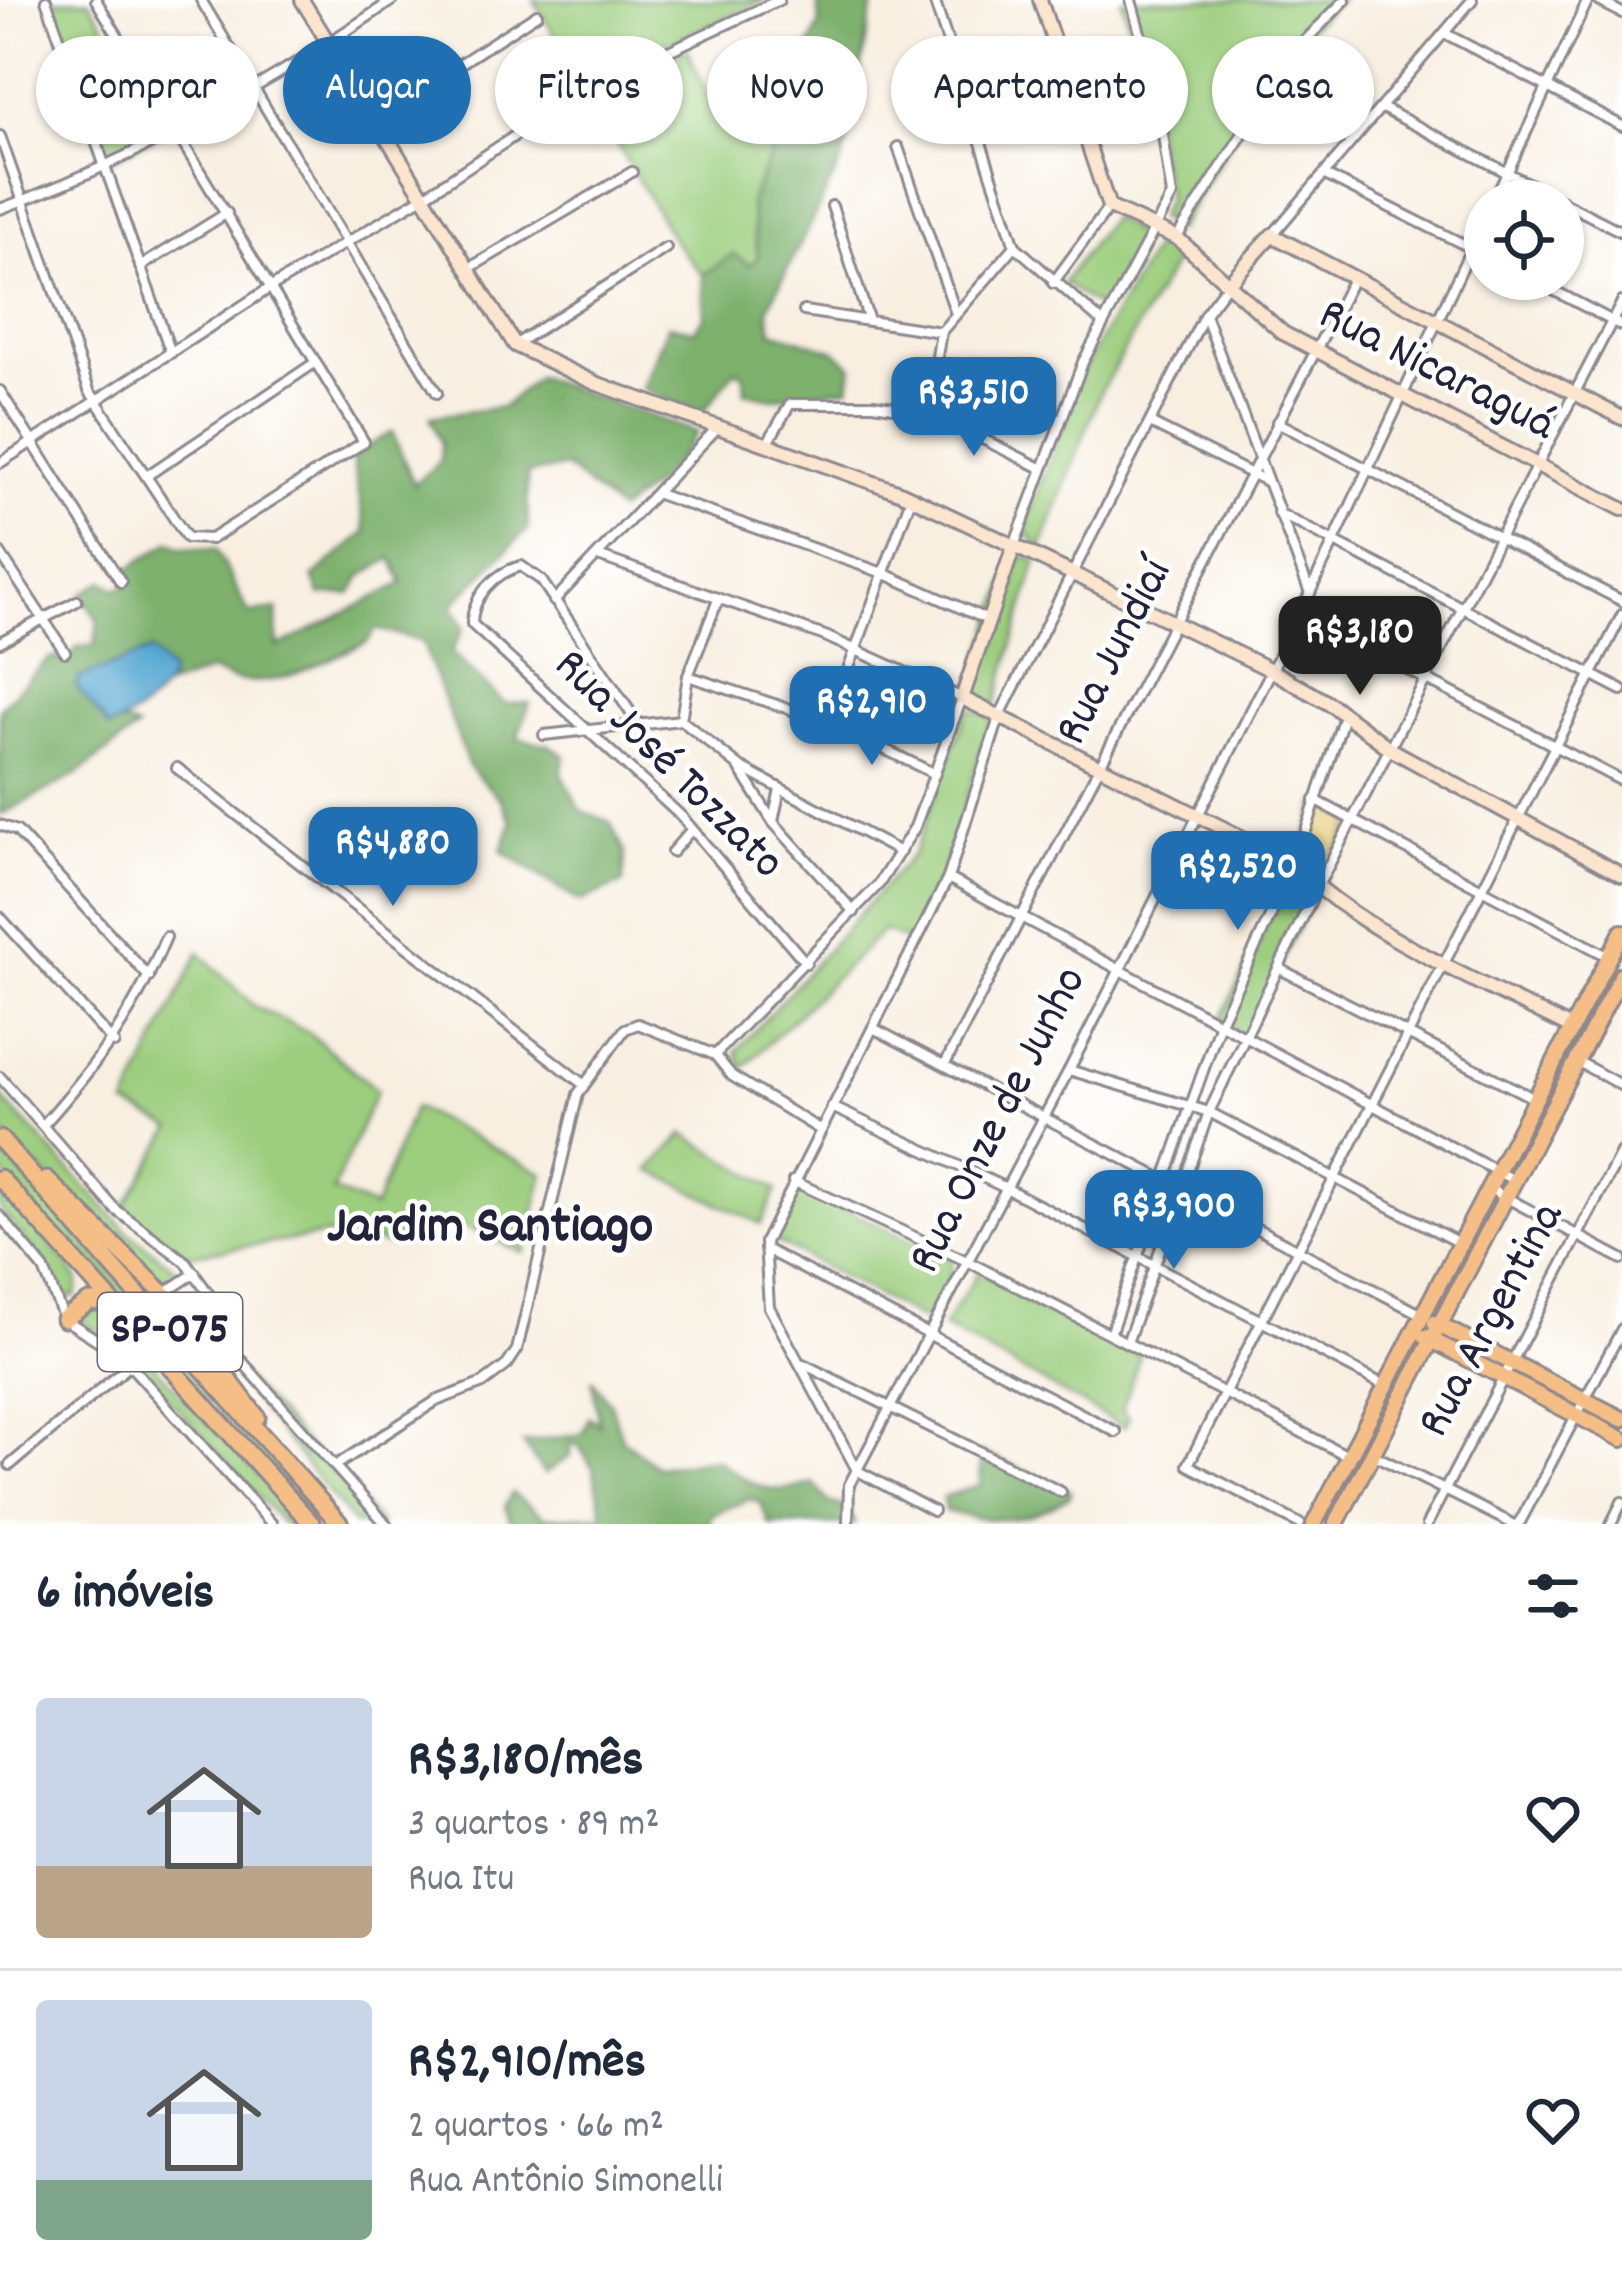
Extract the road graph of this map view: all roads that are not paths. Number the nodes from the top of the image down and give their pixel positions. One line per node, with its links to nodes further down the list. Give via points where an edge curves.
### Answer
1 (46, 0): 31 (street)
2 (96, 0): 17 (street)
3 (201, 0): 18 (street)
4 (302, 0): 19 (street)
5 (393, 0): 20 (street)
6 (779, 0): 37 (street, via 582,91)
7 (934, 0): 50 (street)
8 (1040, 0): 40 (street)
9 (1131, 0): 44 (street, via 1172,196)
10 (1346, 0): 47 (street, via 1295,52)
11 (1472, 0): 16 (street)
12 (1588, 0): 22 (street)
13 (1597, 0): 14 (street)
14 (1622, 13)
15 (537, 14): 21 (street)
16 (1446, 34): 22 (street); 24 (street)
17 (118, 36)
18 (223, 36)
19 (323, 36)
20 (340, 36)
21 (471, 57)
22 (1548, 87): 25 (street); 33 (street)
23 (259, 97): 48 (street)
24 (1384, 109): 33 (street); 34 (street)
25 (1622, 126)
26 (0, 136): 38 (street)
27 (152, 144): 31 (street)
28 (185, 144): 43 (street)
29 (391, 144): 37 (street)
30 (898, 147): 62 (street)
31 (104, 171): 38 (street); 53 (street)
32 (632, 172): 54 (street)
33 (1509, 174): 35 (street); 36 (street)
34 (1325, 175): 46 (street); 49 (street)
35 (1506, 180)
36 (1521, 180)
37 (424, 197): 48 (street); 54 (street)
38 (23, 201): 41 (street); 78 (street)
39 (832, 206): 65 (street)
40 (1109, 207): 44 (street); 56 (street)
41 (0, 209)
42 (1584, 212): 45 (street)
43 (227, 213): 53 (street); 58 (street)
44 (1156, 230): 47 (street); 67 (street)
45 (1622, 232)
46 (1272, 235): 55 (street); 57 (street)
47 (1177, 238): 57 (street, Rua Nicaraguá)
48 (347, 242): 58 (street); 75 (street)
49 (1464, 244)
50 (1015, 246): 56 (street); 62 (street)
51 (667, 248): 70 (street)
52 (1464, 262): 64 (street, Rua Onze de Junho)
53 (140, 267): 72 (street)
54 (467, 269): 70 (street)
55 (1354, 277): 64 (street); 71 (street, Rua Jundiaí)
56 (1053, 283): 67 (street)
57 (1228, 284): 63 (street); 71 (street, Rua Nicaraguá)
58 (273, 286): 72 (street); 73 (street)
59 (1572, 300): 66 (street)
60 (1622, 302): 66 (street)
61 (804, 311): 65 (street)
62 (955, 313): 69 (street)
63 (1204, 314): 82 (street); 86 (street)
64 (1437, 319): 76 (street, Rua Onze de Junho); 77 (street)
65 (869, 321): 69 (street)
66 (1612, 321): 68 (street); 77 (street)
67 (1103, 323): 89 (street)
68 (1622, 326)
69 (941, 332): 79 (street)
70 (515, 345): 83 (street)
71 (1313, 351): 76 (street, Rua Nicaraguá); 81 (street, Rua Jundiaí)
72 (171, 352): 78 (street)
73 (316, 362): 92 (street); 92 (street, via 364,442 199,542 187,538)
74 (0, 392): 84 (street)
75 (437, 393)
76 (1403, 393): 88 (street, Rua Nicaraguá); 90 (street, Rua Onze de Junho)
77 (1574, 393): 80 (street); 88 (street)
78 (97, 403): 84 (street); 92 (street)
79 (928, 412): 85 (street, via 790,404); 89 (street)
80 (1622, 418)
81 (1277, 422): 86 (street, Rua Jundiaí); 90 (street)
82 (1150, 423): 91 (street); 104 (street)
83 (716, 429): 85 (street); 94 (street)
84 (31, 443): 87 (street); 105 (street)
85 (766, 446): 95 (street)
86 (1258, 453): 91 (street, Rua Jundiaí); 93 (street)
87 (0, 463)
88 (1539, 465): 96 (street, Rua Nicaraguá); 98 (street)
89 (1039, 467): 100 (street)
90 (1367, 468): 98 (street); 99 (street, Rua Onze de Junho)
91 (1249, 471): 93 (street); 116 (street, Rua Jundiaí)
92 (147, 476)
93 (1267, 482): 97 (street)
94 (658, 494): 102 (street); 103 (street)
95 (911, 497): 100 (street); 103 (street)
96 (1622, 509)
97 (1278, 513): 99 (street); 106 (street)
98 (1502, 537): 110 (street); 111 (street)
99 (1334, 541): 106 (street, Rua Onze de Junho); 111 (street)
100 (1013, 546): 104 (street); 115 (street)
101 (0, 553): 114 (street)
102 (598, 556): 107 (street); 109 (street)
103 (883, 573): 115 (street); 118 (street)
104 (1071, 573): 116 (street); 126 (street)
105 (122, 582)
106 (1310, 593): 112 (street, Rua Onze de Junho)
107 (718, 600): 118 (street); 121 (street)
108 (77, 601): 114 (street)
109 (554, 601): 130 (street); 131 (street, Rua José Tozzato, via 521,566 477,599 472,625)
110 (1622, 601)
111 (1465, 609): 122 (street); 123 (street)
112 (1300, 614): 120 (street, Rua Onze de Junho); 123 (street)
113 (1622, 614): 122 (street)
114 (43, 619): 117 (street); 119 (street)
115 (988, 620): 125 (street)
116 (1172, 621): 120 (street); 137 (street, Rua Jundiaí)
117 (0, 642)
118 (855, 650): 125 (street); 129 (street)
119 (65, 652)
120 (1271, 670): 127 (street); 142 (street, Rua Onze de Junho)
121 (688, 676): 128 (street); 129 (street)
122 (1593, 676): 124 (street); 133 (street)
123 (1428, 681): 133 (street); 134 (street)
124 (1622, 690)
125 (962, 698): 126 (street); 138 (street)
126 (1000, 715): 137 (street); 152 (street)
127 (1344, 716): 134 (street); 141 (street)
128 (681, 720): 130 (street); 135 (street)
129 (829, 722): 138 (street)
130 (639, 725): 131 (street)
131 (586, 730): 132 (street); 147 (street, Rua José Tozzato)
132 (544, 735)
133 (1555, 747): 139 (street); 143 (street)
134 (1392, 750): 143 (street); 145 (street)
135 (740, 767): 140 (street); 144 (street)
136 (177, 768): 178 (street)
137 (1098, 769): 142 (street); 156 (street, Rua Jundiaí)
138 (934, 774): 149 (street)
139 (1622, 781)
140 (780, 789): 144 (street); 149 (street)
141 (1316, 800): 145 (street); 150 (street)
142 (1197, 817): 150 (street); 163 (street, Rua Onze de Junho)
143 (1517, 818): 151 (street); 154 (street)
144 (773, 822): 155 (street)
145 (1356, 822): 153 (street); 154 (street)
146 (4, 825): 166 (street)
147 (692, 829): 148 (street); 161 (street, Rua José Tozzato)
148 (672, 852)
149 (900, 852): 155 (street)
150 (1295, 864): 153 (street); 167 (street)
151 (1622, 875)
152 (948, 878): 156 (street); 168 (street)
153 (1317, 889): 162 (street); 164 (street)
154 (1481, 890): 160 (street); 162 (street)
155 (854, 912): 161 (street)
156 (1022, 915): 163 (street); 175 (street, Rua Jundiaí)
157 (0, 917): 172 (street)
158 (1621, 936): 160 (main road)
159 (166, 937): 166 (street)
160 (1609, 957): 169 (main road)
161 (806, 963): 173 (street)
162 (1444, 963): 169 (street); 170 (street)
163 (1121, 966): 167 (street); 176 (street, Rua Onze de Junho)
164 (1280, 969): 170 (street); 171 (street)
165 (1622, 974): 174 (main road)
166 (149, 977): 172 (street)
167 (1221, 1020): 171 (street); 183 (street)
168 (873, 1028): 175 (street); 182 (street)
169 (1573, 1029): 180 (main road)
170 (1408, 1035): 180 (street); 181 (street)
171 (1244, 1039): 181 (street); 184 (street)
172 (113, 1043): 186 (street)
173 (715, 1055): 178 (street, via 638,1024 625,1029); 187 (street, via 732,1076)
174 (1577, 1061): 179 (street); 195 (main road)
175 (945, 1064): 185 (street)
176 (1069, 1070): 183 (street); 185 (street, Rua Onze de Junho)
177 (0, 1077): 186 (street)
178 (583, 1084): 238 (street, via 517,1350 483,1383 436,1401)
179 (1622, 1085)
180 (1537, 1100): 190 (main road)
181 (1372, 1106): 190 (street); 192 (street)
182 (832, 1107): 187 (street); 197 (street)
183 (1192, 1107): 184 (street); 194 (street)
184 (1209, 1112): 192 (street); 196 (street)
185 (1045, 1114): 194 (street); 197 (street, Rua Onze de Junho)
186 (44, 1124): 210 (street, via 115,1209)
187 (819, 1129): 193 (street)
188 (0, 1138): 211 (highway); 240 (highway, SP-075)
189 (1622, 1151): 201 (street, Rua Argentina)
190 (1498, 1172): 195 (street); 198 (main road)
191 (0, 1178): 209 (highway, SP-075)
192 (1333, 1179): 202 (street); 204 (street)
193 (793, 1180): 203 (street); 207 (street)
194 (1167, 1180): 196 (street); 205 (street)
195 (1515, 1181): 199 (main road)
196 (1181, 1187): 204 (street); 208 (street)
197 (1006, 1188): 205 (street); 207 (street, Rua Onze de Junho)
198 (1490, 1190): 199 (street); 202 (main road)
199 (1506, 1198): 201 (street); 216 (main road)
200 (0, 1216): 213 (street, via 44,1269)
201 (1578, 1236): 206 (street); 223 (street, Rua Argentina)
202 (1462, 1244): 214 (main road)
203 (765, 1249): 219 (street); 224 (street, via 769,1307)
204 (1296, 1250): 214 (street); 215 (street)
205 (1140, 1258): 208 (street); 220 (street)
206 (1622, 1259)
207 (968, 1262): 219 (street, Rua Onze de Junho); 220 (street)
208 (1154, 1265): 215 (street); 222 (street)
209 (82, 1270): 212 (highway, SP-075); 213 (highway, via 81,1296)
210 (195, 1273): 211 (street); 238 (street, via 232,1349)
211 (164, 1294): 240 (highway)
212 (112, 1302): 213 (highway, via 89,1302); 247 (highway, SP-075)
213 (62, 1316): 225 (street)
214 (1424, 1316): 216 (main road); 218 (main road)
215 (1261, 1322): 227 (street); 228 (street)
216 (1440, 1326): 221 (main road); 223 (main road)
217 (1622, 1329): 229 (street)
218 (1416, 1332): 221 (main road); 227 (main road)
219 (932, 1334): 230 (street, Rua Onze de Junho); 233 (street)
220 (1110, 1334): 222 (street)
221 (1433, 1341): 226 (main road); 235 (main road)
222 (1127, 1342): 228 (street)
223 (1513, 1362): 226 (street, Rua Argentina); 229 (main road)
224 (802, 1364): 230 (street); 239 (street)
225 (130, 1365): 237 (street); 246 (street)
226 (1505, 1379): 231 (main road); 241 (street, Rua Argentina)
227 (1386, 1386): 236 (main road)
228 (1223, 1393): 236 (street); 251 (street, via 1188,1465)
229 (1586, 1400): 231 (street); 232 (main road)
230 (893, 1407): 239 (street, Rua Onze de Junho); 242 (street)
231 (1577, 1415): 234 (main road); 255 (street)
232 (1622, 1419)
233 (1117, 1432)
234 (1622, 1439)
235 (1374, 1455): 241 (street); 243 (main road)
236 (1348, 1456): 243 (main road); 252 (main road)
237 (10, 1465)
238 (335, 1466): 249 (street)
239 (858, 1471): 245 (street); 250 (street, Rua Onze de Junho)
240 (296, 1474): 248 (highway, SP-075)
241 (1445, 1490): 254 (street, Rua Argentina); 255 (street)
242 (1061, 1492)
243 (1348, 1502): 253 (main road)
244 (1622, 1502): 256 (street)
245 (933, 1511)
246 (272, 1524)
247 (312, 1524)
248 (340, 1524)
249 (386, 1524)
250 (848, 1524)
251 (1300, 1524)
252 (1314, 1524)
253 (1336, 1524)
254 (1427, 1524)
255 (1516, 1524)
256 (1611, 1524)

